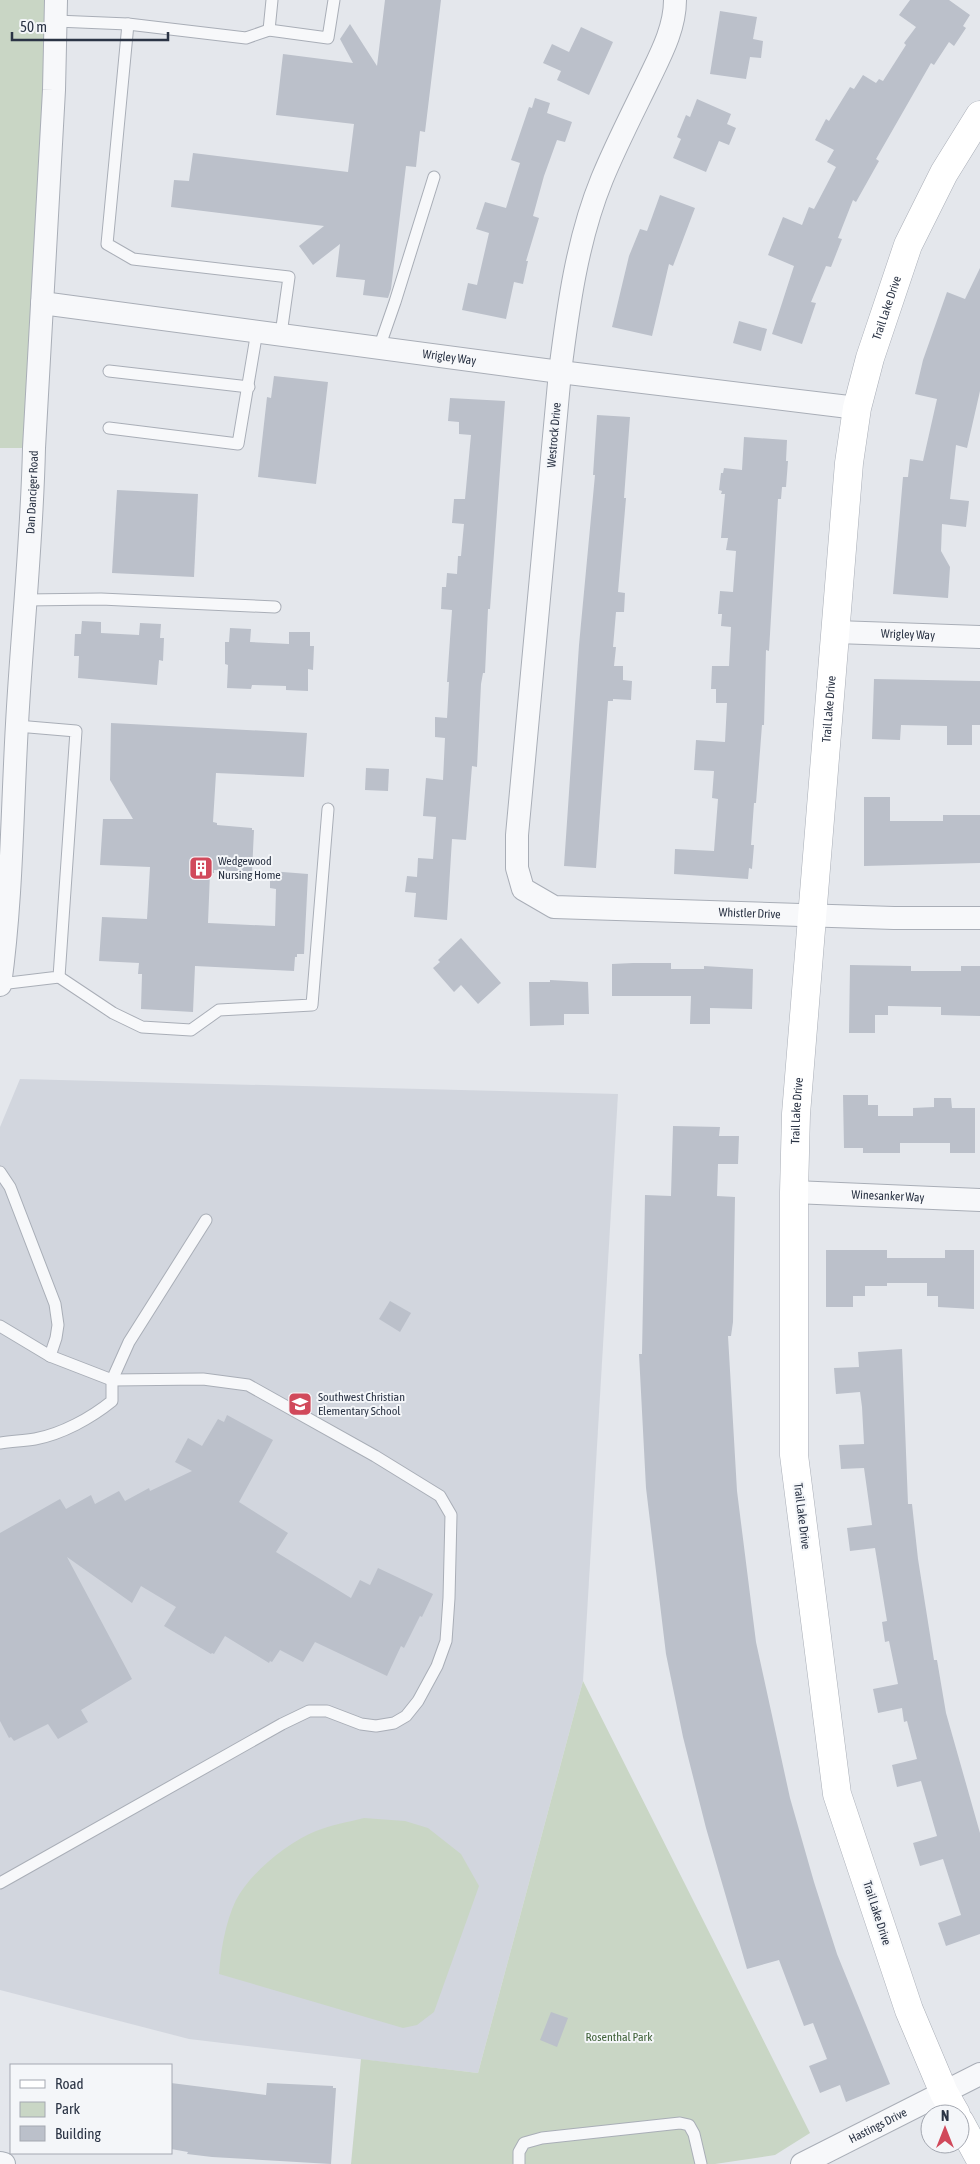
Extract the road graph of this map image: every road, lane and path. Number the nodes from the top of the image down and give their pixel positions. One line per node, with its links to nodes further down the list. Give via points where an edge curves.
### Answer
1 (272, 0): 6 (lane)
2 (334, 0): 6 (lane, via 328,38)
3 (675, 0): 14 (street, Westrock Drive, via 666,44 602,180 586,227 568,304)
4 (56, 10): 5 (lane); 9 (street, Dan Danciger Road)
5 (128, 24): 6 (lane, via 246,38); 11 (lane, via 107,244 133,259 289,277)
6 (268, 30)
7 (980, 114): 16 (street, Trail Lake Drive, via 944,173 908,245 870,358)
8 (434, 177): 12 (lane)
9 (42, 303): 10 (street, Wrigley Way); 18 (street, Dan Danciger Road)
10 (257, 331): 11 (street, Wrigley Way); 15 (lane)
11 (281, 334): 12 (street, Wrigley Way)
12 (379, 348): 14 (street, Wrigley Way)
13 (109, 371): 15 (lane)
14 (560, 372): 16 (street, Wrigley Way); 24 (street, Westrock Drive, via 517,836 517,868)
15 (249, 387): 17 (lane, via 238,444)
16 (857, 408): 20 (street, Trail Lake Drive, via 849,463)
17 (109, 428)
18 (26, 600): 19 (lane, via 101,599); 22 (street, Dan Danciger Road)
19 (275, 607)
20 (836, 632): 21 (street, Wrigley Way); 25 (street, Trail Lake Drive)
21 (980, 637)
22 (16, 726): 27 (lane, via 76,731); 28 (street, Dan Danciger Road, via 7,927)
23 (328, 809): 27 (lane, via 312,1005 219,1010 191,1030 142,1026 113,1013)
24 (524, 889): 25 (street, Whistler Drive, via 554,907)
25 (812, 915): 26 (street, Whistler Drive); 30 (street, Trail Lake Drive, via 796,1114)
26 (980, 918)
27 (59, 977): 28 (lane)
28 (0, 984)
29 (0, 1172): 34 (lane, via 10,1186 54,1304 58,1325)
30 (794, 1192): 31 (street, Winesanker Way); 39 (street, Trail Lake Drive, via 794,1455 837,1794 909,2010)
31 (980, 1200)
32 (206, 1220): 35 (lane, via 129,1342)
33 (0, 1326): 34 (lane)
34 (50, 1356): 35 (lane)
35 (112, 1380): 36 (lane, via 112,1401 100,1411 53,1434); 37 (lane, via 203,1379 248,1384 440,1496 451,1515 446,1641 418,1701 406,1716 394,1723 361,1724 327,1711 309,1711)
36 (0, 1443)
37 (0, 1883)
38 (980, 2074): 39 (street, Hastings Drive)
39 (950, 2103): 44 (street, Hastings Drive)
40 (970, 2141): 41 (street)
41 (980, 2160)
42 (519, 2164): 43 (lane, via 519,2152 524,2143 542,2138 680,2123 689,2125 694,2134)
43 (701, 2164)
44 (802, 2164)

